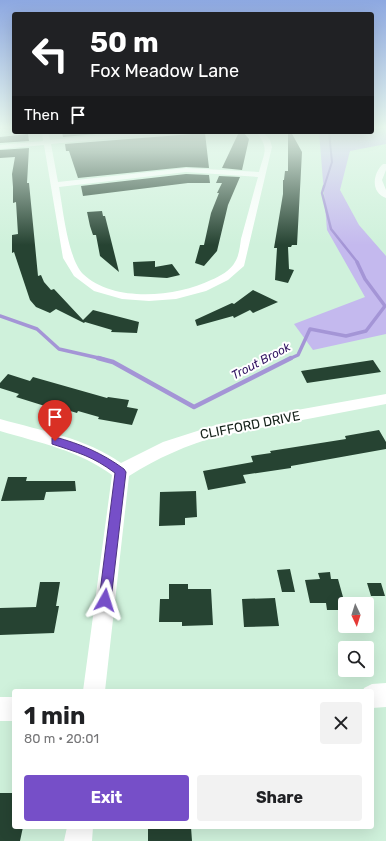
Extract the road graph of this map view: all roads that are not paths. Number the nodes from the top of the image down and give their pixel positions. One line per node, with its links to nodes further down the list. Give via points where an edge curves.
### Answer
1 (52, 166): 5 (street)
2 (264, 166): 4 (street)
3 (386, 166): 6 (street, via 378,179 379,186)
4 (262, 175): 5 (street, via 186,170); 5 (street, via 243,259 237,268 210,287 190,293 156,297 129,296 106,291 75,272 68,258)
5 (55, 185)
6 (386, 195)
7 (386, 399): 9 (street, CLIFFORD DRIVE, via 195,436 138,461)
8 (0, 426): 9 (street, via 81,448 103,459)
9 (120, 472): 10 (street)
10 (94, 689)
11 (386, 695): 12 (street)
12 (374, 696)
13 (0, 709): 14 (street)
14 (12, 709)
15 (80, 829): 16 (street)
16 (78, 841)

